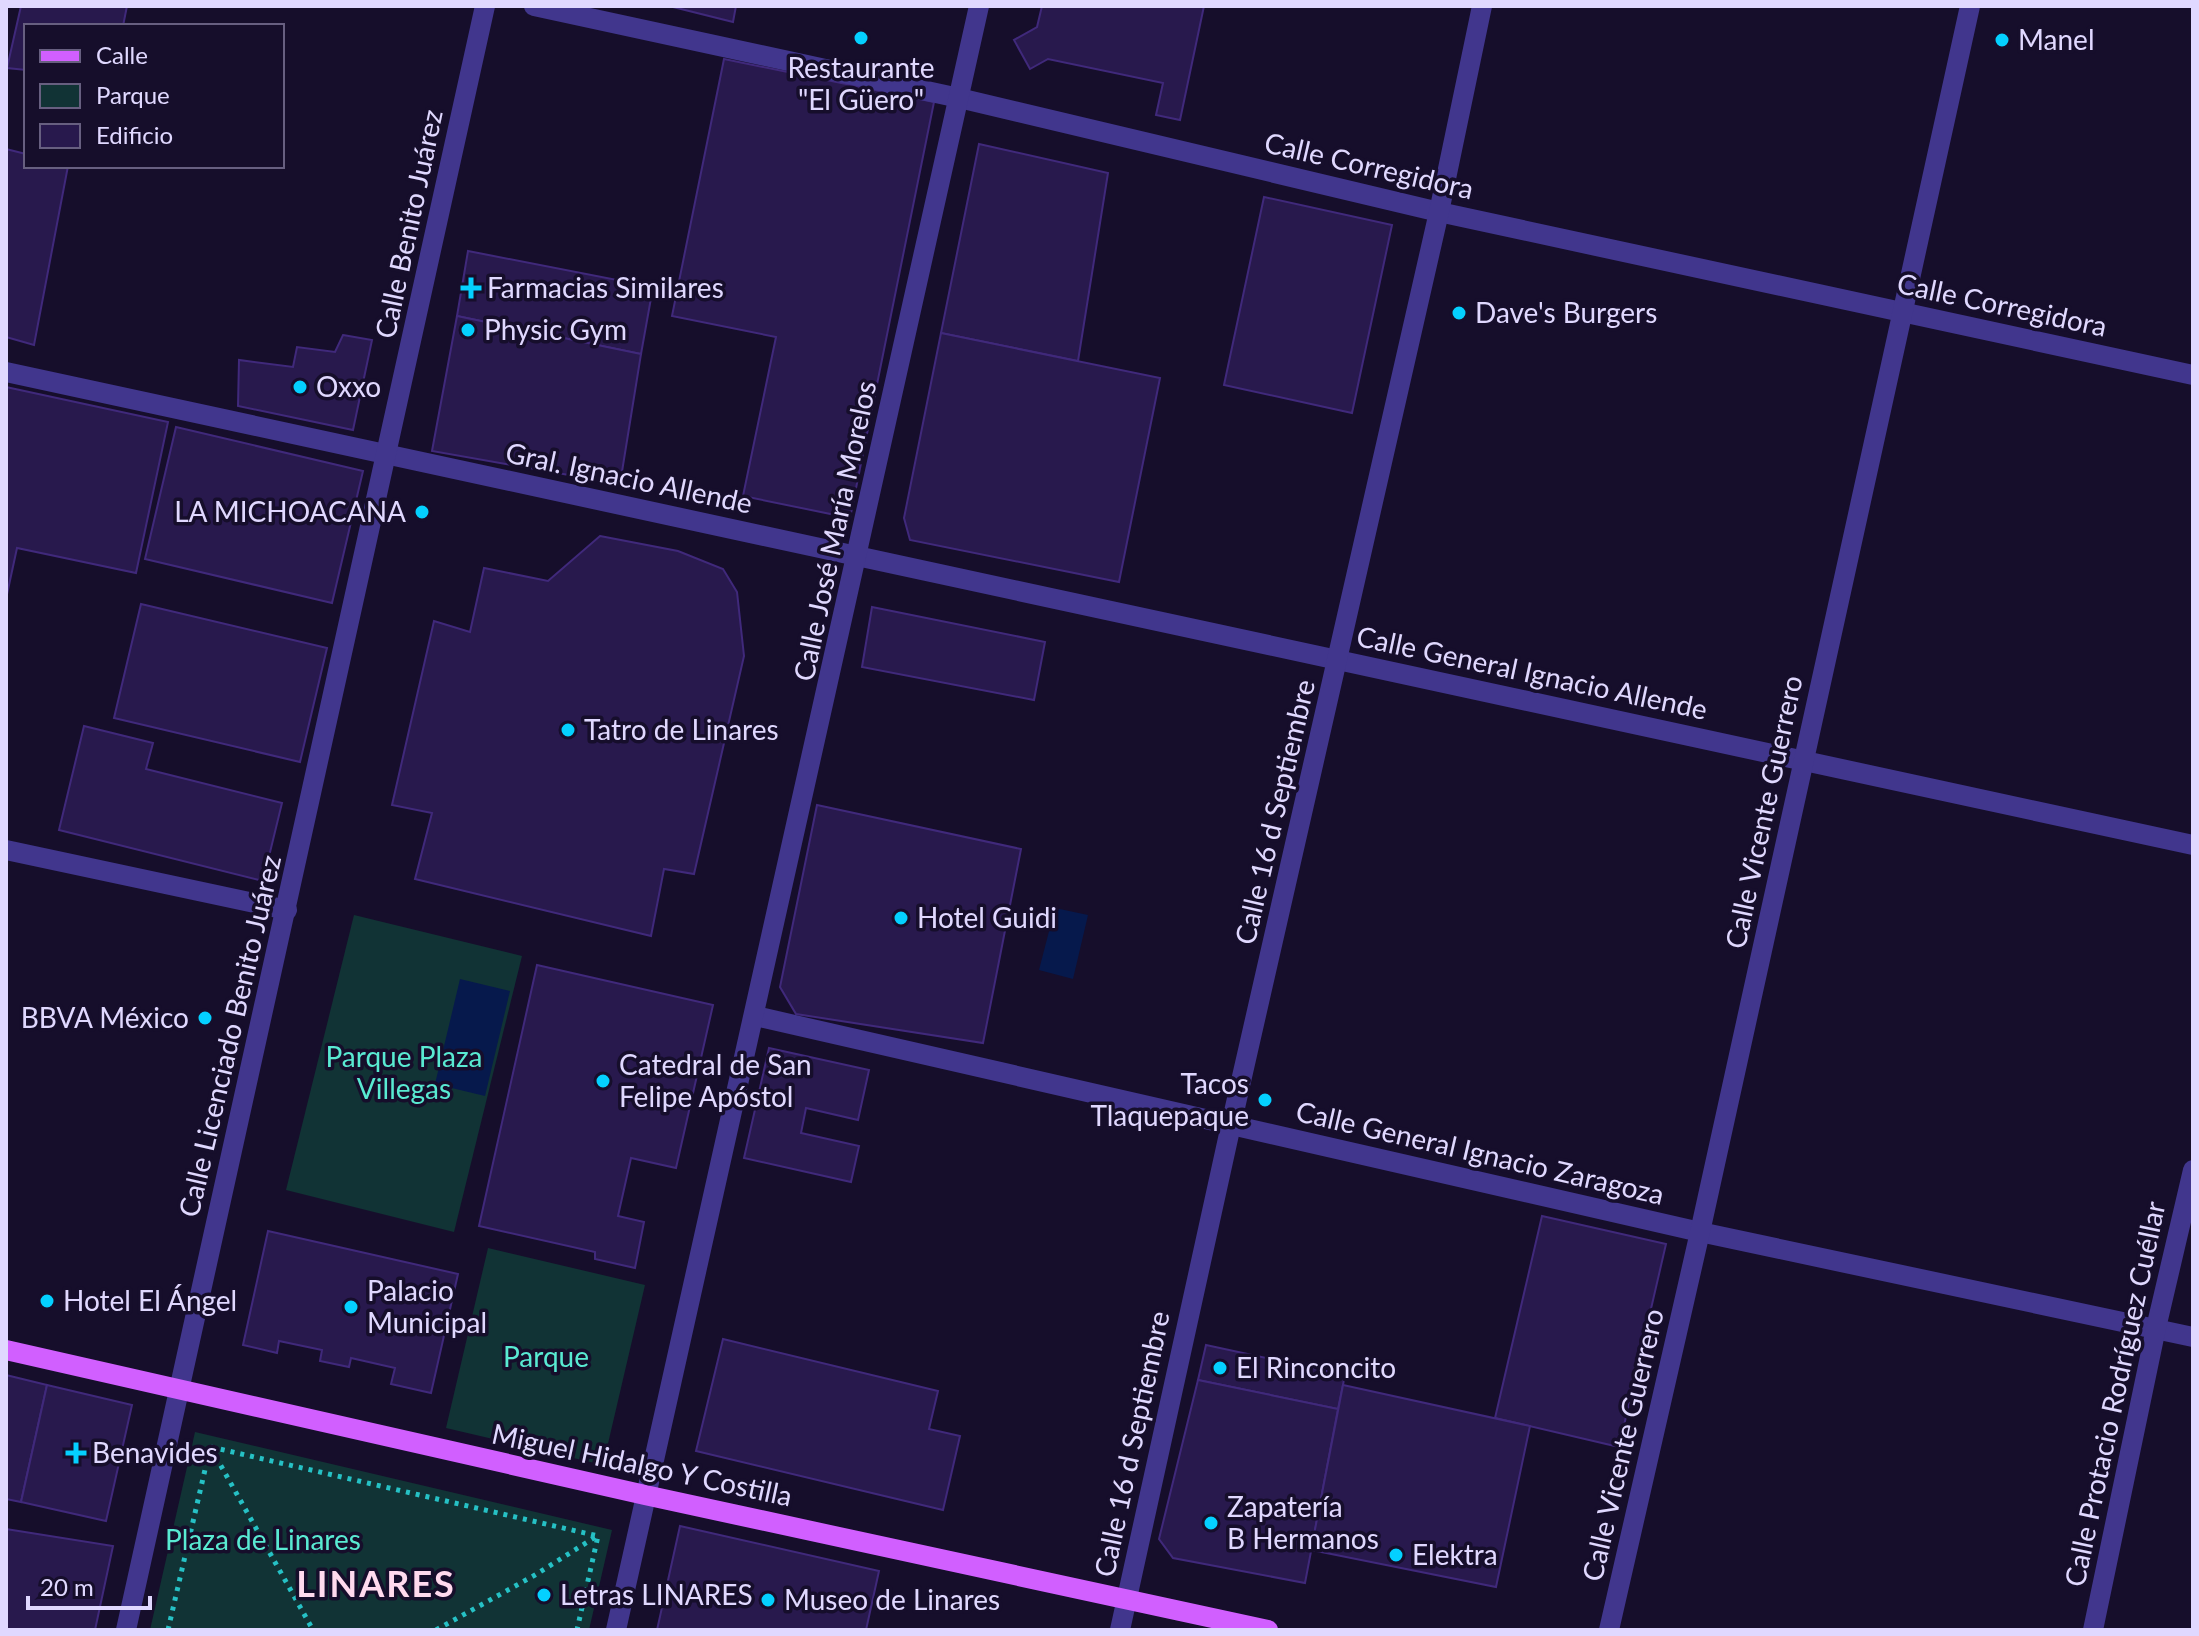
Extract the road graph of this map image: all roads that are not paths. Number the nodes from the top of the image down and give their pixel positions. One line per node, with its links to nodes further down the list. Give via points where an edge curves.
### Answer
1 (485, 6): 11 (street, Calle Benito Juárez)
2 (534, 6): 6 (street, Calle Corregidora)
3 (979, 6): 6 (street, Calle José María Morelos)
4 (1482, 6): 7 (street, Calle 16 d Septiembre)
5 (1970, 6): 8 (street, Calle Vicente Guerrero)
6 (959, 98): 7 (street, Calle Corregidora); 12 (street, Calle José María Morelos)
7 (1439, 212): 8 (street, Calle Corregidora); 13 (street, Calle 16 d Septiembre)
8 (1903, 312): 10 (street, Calle Corregidora); 14 (street, Calle Vicente Guerrero)
9 (6, 372): 11 (street)
10 (2193, 375)
11 (388, 454): 12 (street, Gral. Ignacio Allende); 17 (street, Calle Licenciado Benito Juárez)
12 (858, 556): 13 (street, Calle General Ignacio Allende); 18 (street, Calle José María Morelos)
13 (1338, 660): 14 (street, Calle General Ignacio Allende); 19 (street, Calle 16 d Septiembre)
14 (1804, 761): 15 (street, Calle General Ignacio Allende); 21 (street, Calle Vicente Guerrero)
15 (2193, 845)
16 (6, 850): 17 (street)
17 (287, 910): 25 (street, Calle Licenciado Benito Juárez)
18 (755, 1016): 19 (street, Calle General Ignacio Zaragoza); 26 (street, Calle José María Morelos)
19 (1231, 1125): 21 (street, Calle General Ignacio Zaragoza); 27 (street, Calle 16 d Septiembre)
20 (2193, 1170): 22 (street, Calle Protacio Rodríguez Cuéllar)
21 (1700, 1232): 22 (street, Calle General Ignacio Zaragoza); 32 (street, Calle Vicente Guerrero)
22 (2156, 1328): 23 (street, Calle General Ignacio Zaragoza); 33 (street, Calle Protacio Rodríguez Cuéllar)
23 (2193, 1337)
24 (6, 1350): 25 (main road, Miguel Hidalgo Y Costilla)
25 (179, 1391): 26 (main road, Miguel Hidalgo Y Costilla); 28 (street, Calle Licenciado Benito Juárez)
26 (645, 1495): 27 (main road, Miguel Hidalgo Y Costilla); 29 (street, Calle José María Morelos)
27 (1127, 1599): 30 (street, Calle 16 d Septiembre); 31 (main road, Miguel Hidalgo Y Costilla)
28 (126, 1630)
29 (616, 1630)
30 (1120, 1630)
31 (1268, 1630)
32 (1609, 1630)
33 (2093, 1630)

